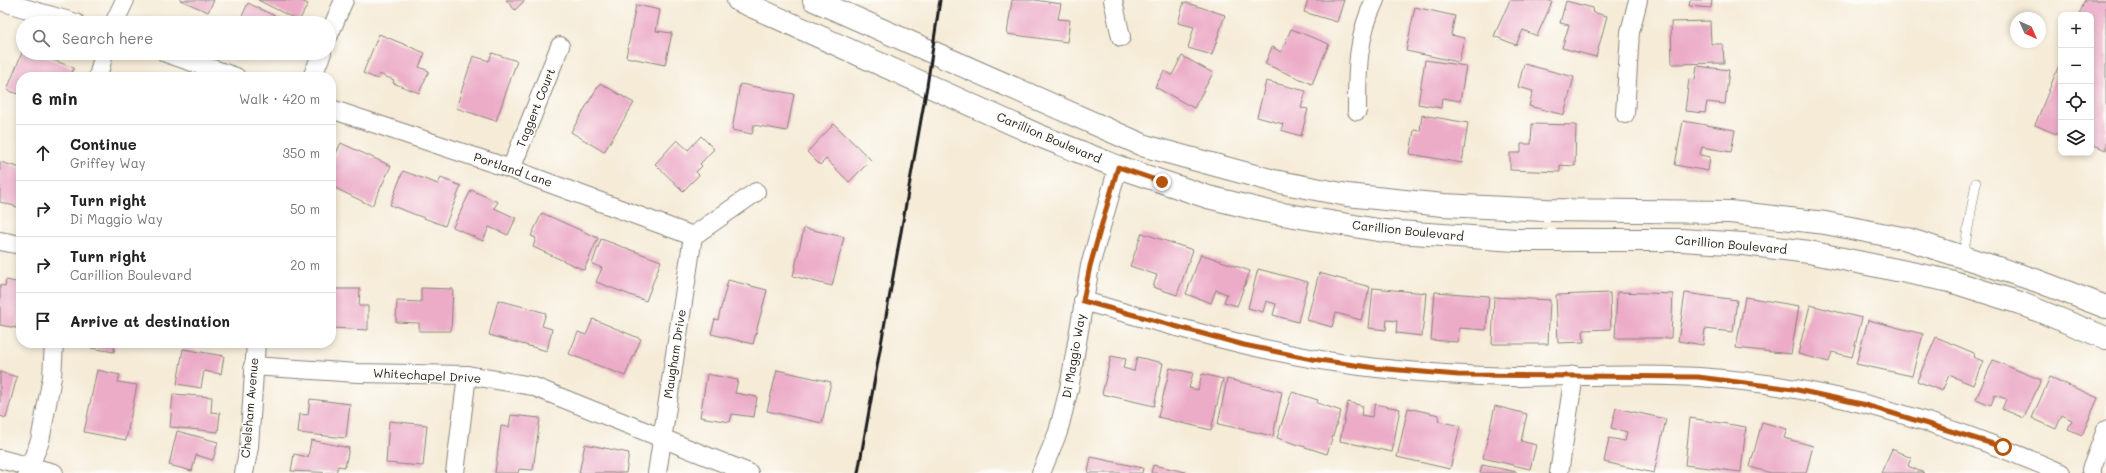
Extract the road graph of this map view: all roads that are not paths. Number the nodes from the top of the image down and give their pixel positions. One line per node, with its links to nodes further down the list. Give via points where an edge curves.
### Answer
1 (125, 0): 10 (street)
2 (344, 0): 11 (street)
3 (738, 0): 23 (street, Carillion Boulevard, via 1040,136)
4 (814, 0): 30 (street, via 1145,146 1274,181 1347,195 1443,205 1546,210 1730,212 1824,223 1907,239)
5 (1113, 0): 12 (street)
6 (1375, 0): 21 (street, via 1363,28 1358,49)
7 (1638, 0): 22 (street, via 1630,32)
8 (0, 1): 9 (street)
9 (52, 16)
10 (117, 16)
11 (336, 19)
12 (1120, 37)
13 (560, 46): 24 (street, Taggert Court)
14 (102, 60): 17 (street)
15 (186, 60): 18 (street)
16 (319, 60): 19 (street)
17 (99, 72)
18 (221, 72)
19 (314, 72)
20 (336, 111): 24 (street, Portland Lane)
21 (1357, 111)
22 (1626, 114)
23 (1118, 167): 31 (street, Di Maggio Way, via 1090,266); 33 (street, Carillion Boulevard, via 1208,197 1258,209 1384,231 1515,240 1681,240 1809,252 1950,281 2020,303)
24 (511, 169): 27 (street, Portland Lane)
25 (1976, 183): 30 (lane)
26 (756, 192): 27 (street)
27 (693, 236): 40 (street, Maugham Drive)
28 (0, 241): 29 (street)
29 (16, 244)
30 (1963, 256): 32 (street)
31 (1083, 301): 38 (street, via 1244,345 1319,360 1458,375); 48 (street, Di Maggio Way, via 1069,389 1058,432)
32 (2106, 307)
33 (2106, 338)
34 (54, 348): 42 (street, via 52,377 40,441)
35 (256, 348): 36 (street, Chelsham Avenue)
36 (254, 366): 37 (street, Whitechapel Drive, via 357,373); 44 (street, Chelsham Avenue, via 249,447)
37 (467, 375): 40 (street, Whitechapel Drive, via 532,386); 45 (street)
38 (1574, 376): 49 (street); 50 (street, via 1698,377 1793,389 1862,404 1924,422 2003,447)
39 (2106, 430): 51 (street)
40 (662, 440): 46 (street, Maugham Drive); 47 (street, Whitechapel Drive)
41 (0, 459): 42 (street)
42 (28, 470): 43 (street)
43 (54, 473)
44 (244, 473)
45 (455, 473)
46 (657, 473)
47 (749, 473)
48 (1041, 473)
49 (1559, 473)
50 (2062, 473)
51 (2092, 473)

